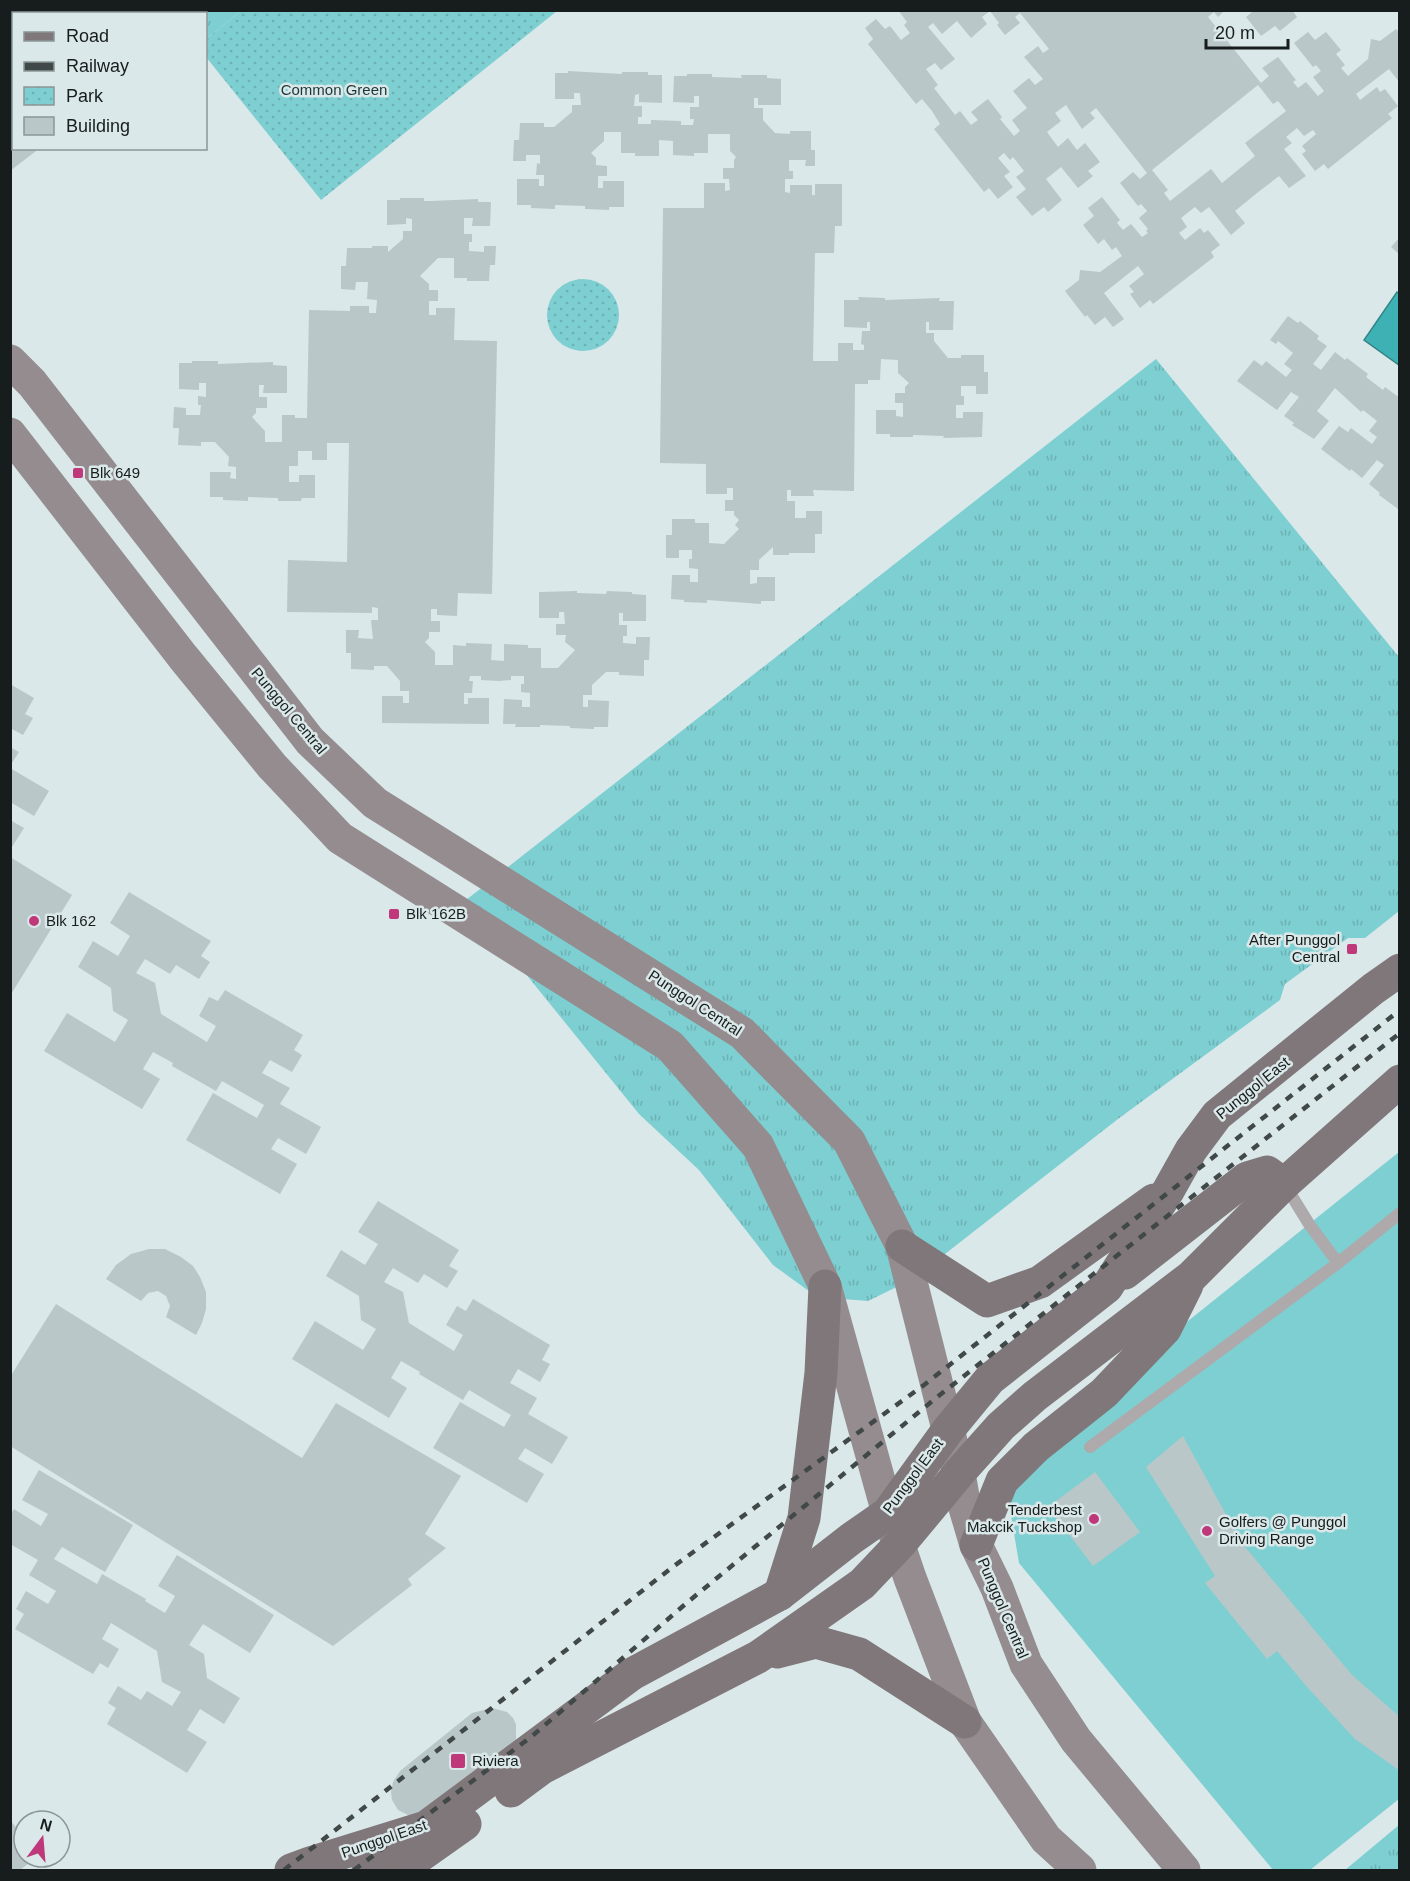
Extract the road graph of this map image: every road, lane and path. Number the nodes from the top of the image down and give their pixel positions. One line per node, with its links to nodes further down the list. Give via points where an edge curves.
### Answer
1 (10, 361): 9 (main road, Punggol Central, via 32,383 310,741 375,803 742,1033 849,1141)
2 (10, 434): 12 (main road, via 183,657 265,757 340,838 670,1046 758,1146)
3 (1400, 970): 4 (main road, Punggol East)
4 (1386, 985): 7 (main road, Punggol East, via 1217,1114)
5 (1400, 1081): 6 (main road, Punggol East)
6 (1284, 1184): 10 (lane); 11 (main road, Punggol East); 13 (main road, via 1267,1172 1247,1178)
7 (1168, 1191): 9 (main road, via 1040,1282 987,1301); 13 (main road, Punggol East)
8 (1400, 1213): 10 (lane)
9 (902, 1246): 14 (main road, Punggol Central)
10 (1338, 1263): 15 (lane)
11 (1192, 1276): 16 (main road, Punggol East, via 1035,1396 1001,1426); 19 (main road, via 1165,1329 1104,1393 1002,1481)
12 (825, 1286): 17 (main road); 20 (main road, via 821,1373 804,1518)
13 (1107, 1287): 14 (main road, Punggol East, via 990,1379)
14 (948, 1430): 16 (main road, Punggol Central); 17 (main road, Punggol East)
15 (1090, 1447)
16 (959, 1473): 18 (main road, Punggol East); 19 (main road, Punggol Central)
17 (888, 1513): 18 (main road); 20 (main road, Punggol East)
18 (900, 1544): 21 (main road, Punggol East, via 862,1584); 22 (main road)
19 (976, 1545): 28 (main road, Punggol Central, via 1026,1664 1076,1740)
20 (780, 1594): 23 (main road, Punggol East, via 632,1674)
21 (758, 1657): 22 (main road, via 816,1642 859,1654); 26 (main road, Punggol East, via 542,1768)
22 (965, 1722): 27 (main road, via 1046,1839)
23 (426, 1827): 24 (main road, Punggol East); 25 (main road)
24 (291, 1870)
25 (368, 1870)
26 (400, 1870)
27 (1080, 1870)
28 (1184, 1870)

